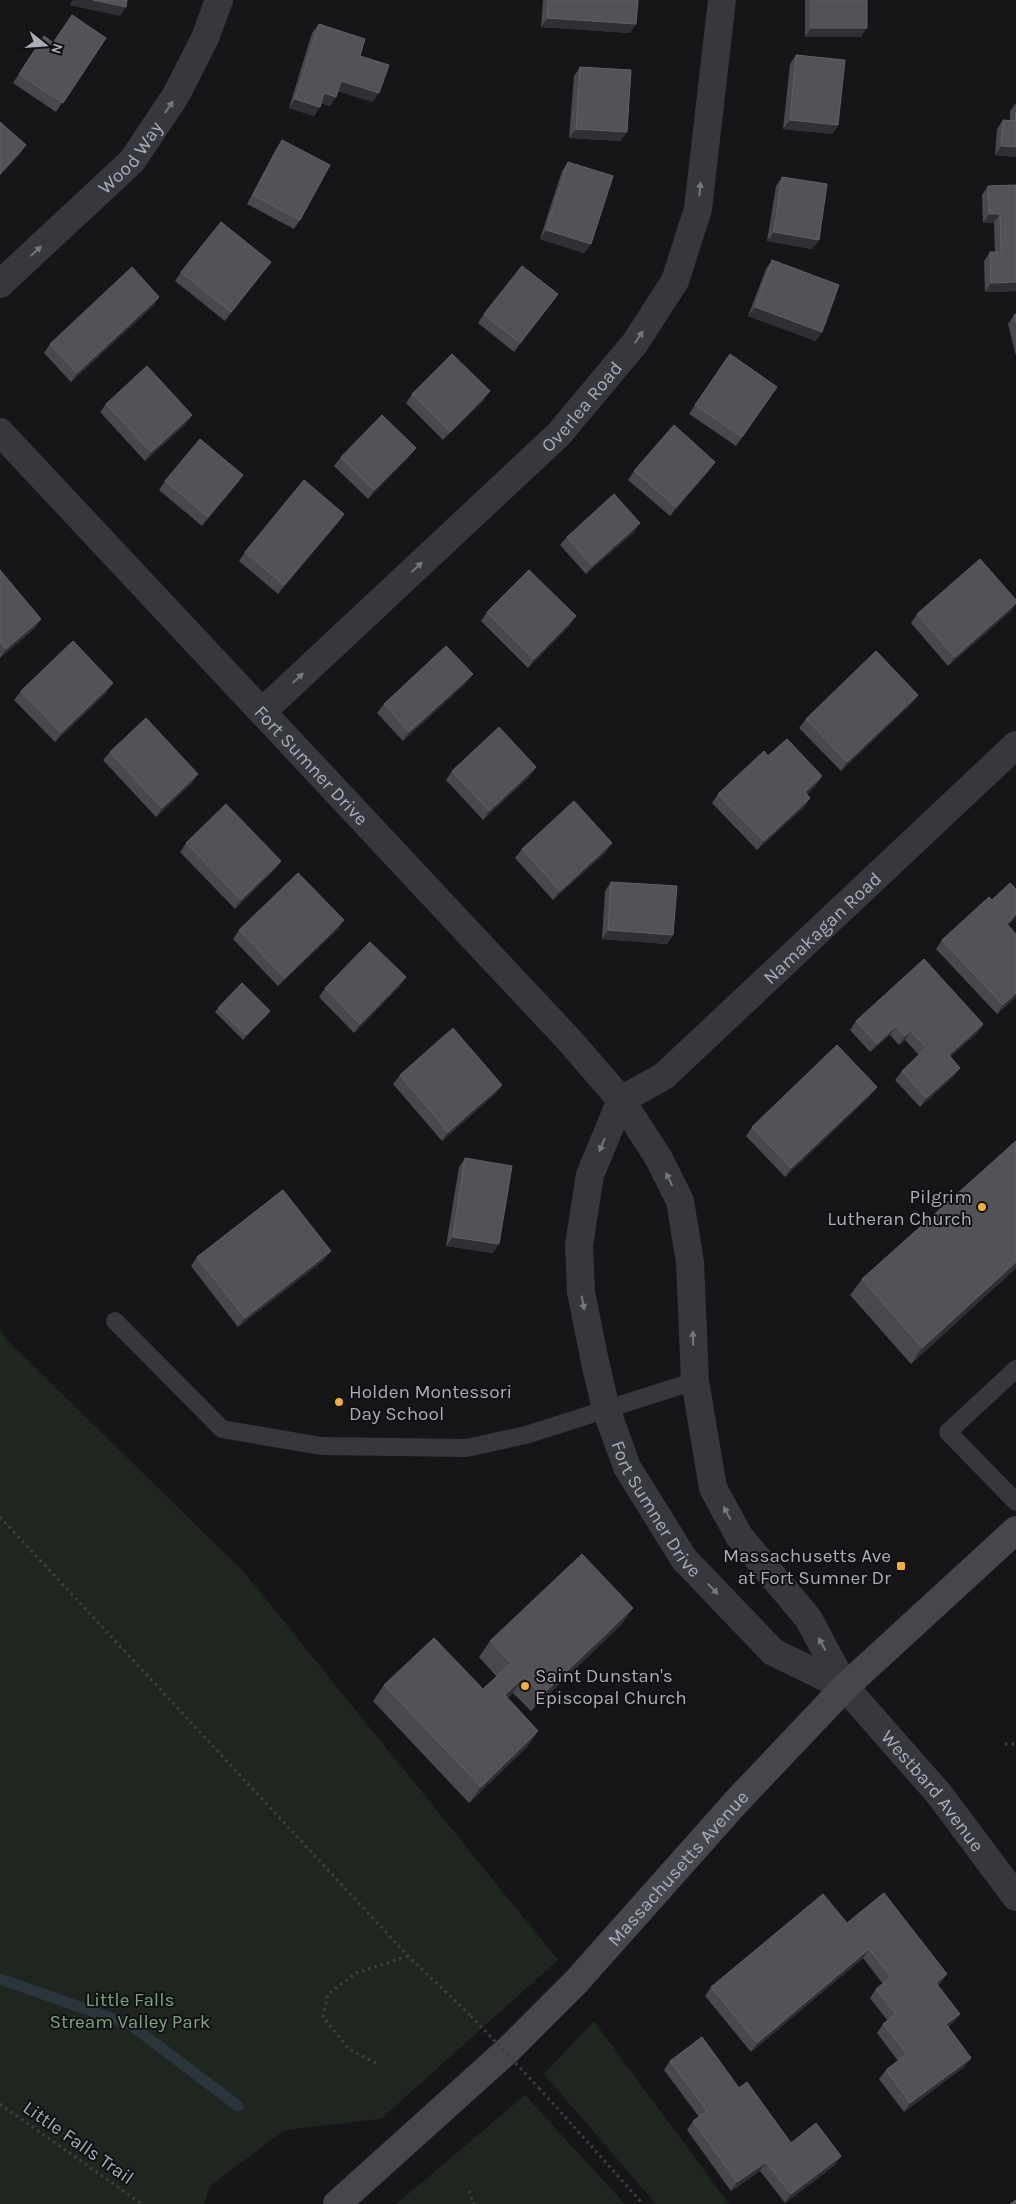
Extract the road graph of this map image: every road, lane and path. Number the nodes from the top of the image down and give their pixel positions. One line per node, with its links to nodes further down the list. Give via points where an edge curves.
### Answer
1 (218, 0): 3 (street, Wood Way, one-way to 1, via 132,161 176,96 205,38)
2 (722, 0): 5 (street, Overlea Road, one-way to 2, via 559,434 636,343 675,281 698,209)
3 (0, 284)
4 (0, 432): 5 (street, Fort Sumner Drive)
5 (263, 711): 7 (street, Fort Sumner Drive)
6 (1016, 745): 7 (street, Namakagan Road, via 664,1076)
7 (621, 1100): 10 (street, Fort Sumner Drive, one-way to 7, via 690,1262 680,1200 658,1157); 11 (street, Fort Sumner Drive, one-way to 11, via 590,1175 579,1245 581,1292)
8 (115, 1321): 11 (lane, via 222,1429 321,1446 466,1448 526,1435)
9 (1016, 1369): 12 (lane, via 948,1432)
10 (694, 1381): 11 (lane); 15 (street, Fort Sumner Drive, one-way to 10, via 808,1618 739,1536 713,1488)
11 (606, 1409): 15 (street, Fort Sumner Drive, one-way to 15, via 627,1467 684,1558 773,1652)
12 (1016, 1502)
13 (0, 1517): 19 (path)
14 (1016, 1530): 15 (main road, Massachusetts Avenue)
15 (845, 1687): 18 (street, Westbard Avenue, via 939,1794); 24 (main road, Massachusetts Avenue, via 737,1801 576,1982 509,2049)
16 (1004, 1744): 17 (path)
17 (1016, 1744)
18 (1016, 1897)
19 (408, 1956): 20 (path, via 356,1973 328,1994 323,2017 350,2049); 26 (path, bridge, via 471,2016)
20 (376, 2063)
21 (0, 2104): 23 (path, Little Falls Trail)
22 (469, 2191): 25 (path)
23 (142, 2204)
24 (337, 2204)
25 (474, 2204)
26 (643, 2204)

